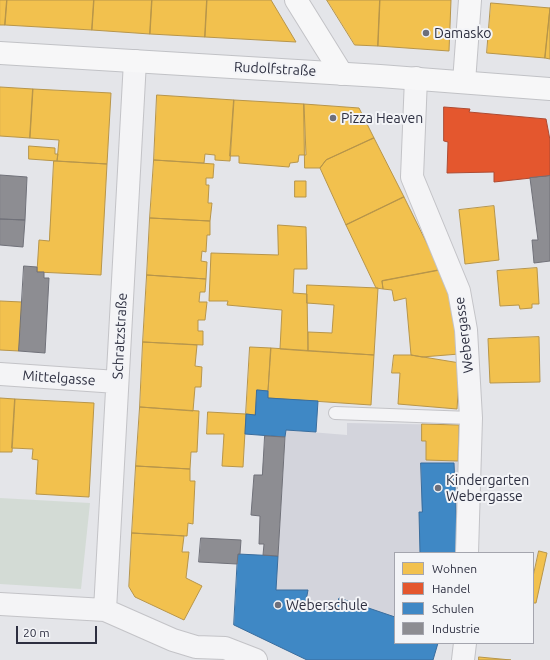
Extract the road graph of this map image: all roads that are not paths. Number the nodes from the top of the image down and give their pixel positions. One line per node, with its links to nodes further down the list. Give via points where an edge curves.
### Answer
1 (296, 0): 5 (main road)
2 (470, 0): 7 (main road)
3 (0, 53): 4 (main road, Rudolfstraße)
4 (135, 61): 5 (main road, Rudolfstraße); 10 (street, Schratzstraße)
5 (342, 74): 6 (main road, Rudolfstraße)
6 (416, 78): 7 (main road, Rudolfstraße); 12 (street, Webergasse, via 412,177 459,291 466,330)
7 (464, 82): 8 (main road, Rudolfstraße)
8 (550, 89)
9 (0, 374): 10 (street, Mittelgasse)
10 (118, 382): 15 (street, Schratzstraße)
11 (334, 413): 12 (lane)
12 (471, 418): 13 (street, Webergasse)
13 (466, 552)
14 (0, 604): 15 (street)
15 (105, 610): 17 (street, via 173,640 196,647 225,648)
16 (465, 644): 18 (street)
17 (256, 660)
18 (463, 660)

